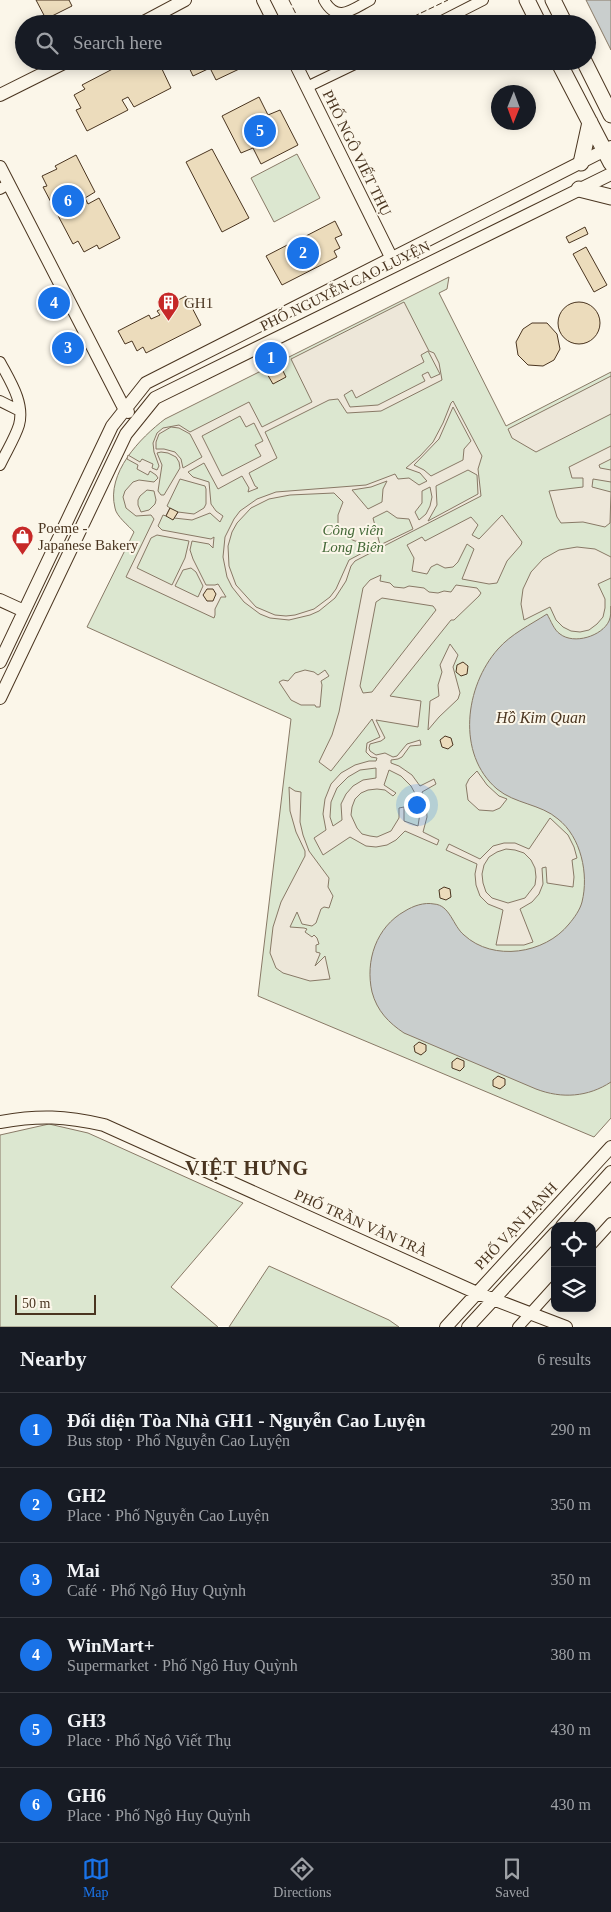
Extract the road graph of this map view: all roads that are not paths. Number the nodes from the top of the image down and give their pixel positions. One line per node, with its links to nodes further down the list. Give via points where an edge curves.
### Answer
1 (185, 0): 10 (street)
2 (263, 0): 11 (street)
3 (324, 0): 4 (street, via 335,13 345,14)
4 (370, 0)
5 (459, 0): 9 (street)
6 (483, 0): 9 (street)
7 (527, 0): 13 (main road)
8 (552, 0): 14 (main road)
9 (464, 10): 12 (street)
10 (157, 15)
11 (270, 15)
12 (454, 15)
13 (534, 15)
14 (560, 15)
15 (50, 70): 21 (street)
16 (298, 70): 20 (street, PHỐ NGÔ VIẾT THỤ)
17 (342, 70): 20 (street)
18 (563, 70): 23 (main road)
19 (588, 70): 22 (main road)
20 (307, 87): 31 (street, PHỐ NGÔ VIẾT THỤ)
21 (0, 95)
22 (611, 115)
23 (590, 122): 24 (main road); 25 (main road)
24 (609, 154): 25 (street, PHỐ NGUYỄN CAO LUYỆN)
25 (581, 163): 31 (street, PHỐ NGUYỄN CAO LUYỆN)
26 (0, 167): 28 (street)
27 (611, 174): 29 (street, PHỐ NGUYỄN CAO LUYỆN)
28 (5, 187): 34 (street)
29 (579, 189): 30 (main road); 36 (street, PHỐ NGUYỄN CAO LUYỆN, via 154,398)
30 (611, 197)
31 (392, 259): 34 (street, PHỐ NGUYỄN CAO LUYỆN, via 146,383)
32 (0, 362): 35 (street, via 17,395)
33 (0, 401): 35 (street)
34 (124, 408): 36 (street); 39 (street, PHỐ NGUYỄN CAO LUYỆN, via 112,426)
35 (20, 411): 37 (street, via 19,425)
36 (135, 420): 41 (street, PHỐ NGUYỄN CAO LUYỆN)
37 (0, 464)
38 (0, 600): 39 (street)
39 (24, 611): 40 (street, PHỐ NGUYỄN CAO LUYỆN)
40 (0, 662)
41 (0, 698)
42 (0, 1122): 50 (street, PHỐ TRẦN VĂN TRÀ, via 54,1117 104,1125)
43 (611, 1147): 50 (street, PHỐ VẠN HẠNH)
44 (611, 1172): 45 (street)
45 (566, 1222)
46 (611, 1223): 48 (street)
47 (551, 1237): 51 (street)
48 (596, 1240)
49 (551, 1290): 52 (street)
50 (477, 1293): 51 (street, PHỐ TRẦN VĂN TRÀ); 53 (street, PHỐ VẠN HẠNH)
51 (494, 1300): 52 (street, PHỐ TRẦN VĂN TRÀ); 54 (street)
52 (530, 1314): 55 (street); 56 (street, PHỐ TRẦN VĂN TRÀ)
53 (446, 1327)
54 (468, 1327)
55 (518, 1327)
56 (566, 1327)

